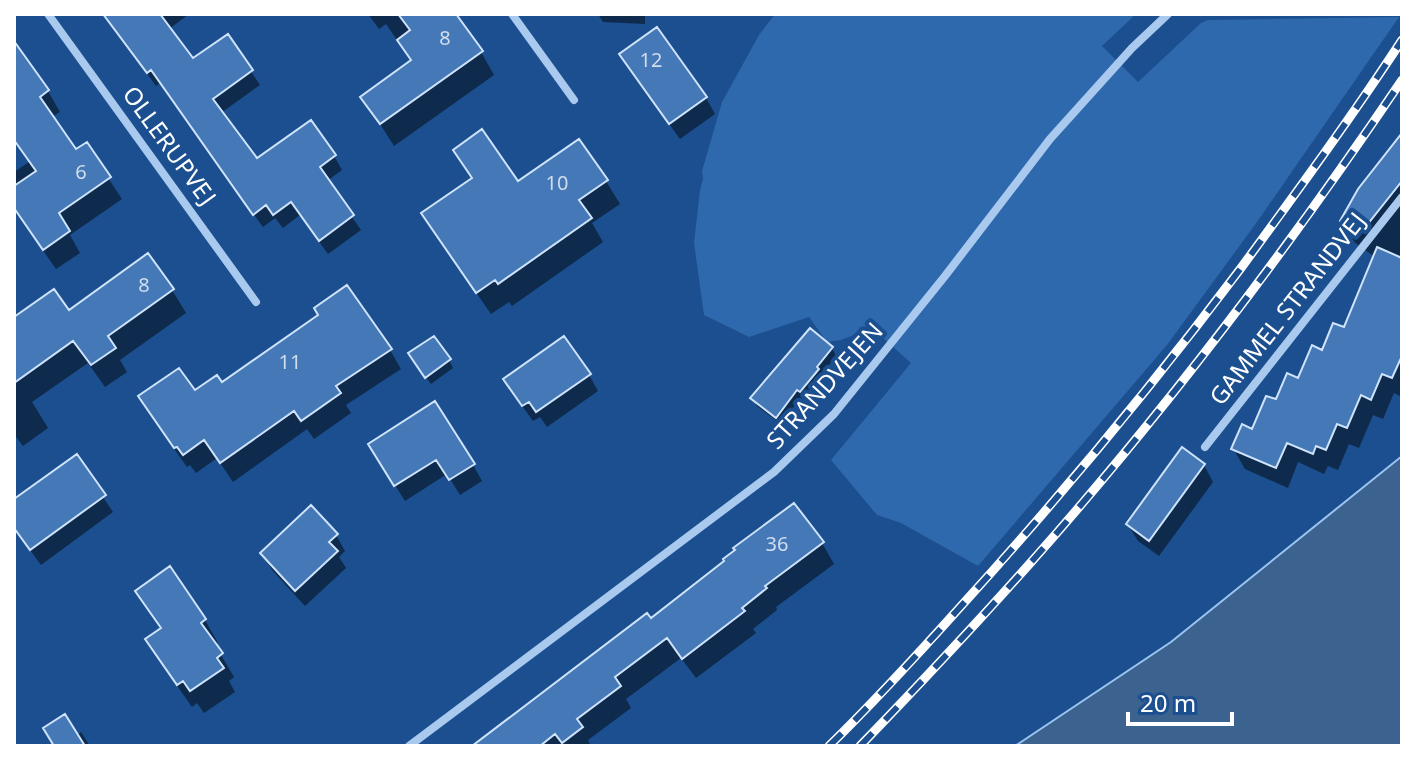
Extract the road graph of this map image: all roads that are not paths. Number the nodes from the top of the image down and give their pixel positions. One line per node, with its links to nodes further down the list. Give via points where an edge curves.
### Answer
1 (48, 14): 6 (street, OLLERUPVEJ)
2 (512, 14): 4 (street)
3 (1168, 14): 8 (street, STRANDVEJEN, via 1050,139 834,414 774,472)
4 (574, 100)
5 (1402, 197): 7 (street, GAMMEL STRANDVEJ)
6 (256, 302)
7 (1205, 447)
8 (409, 746)

